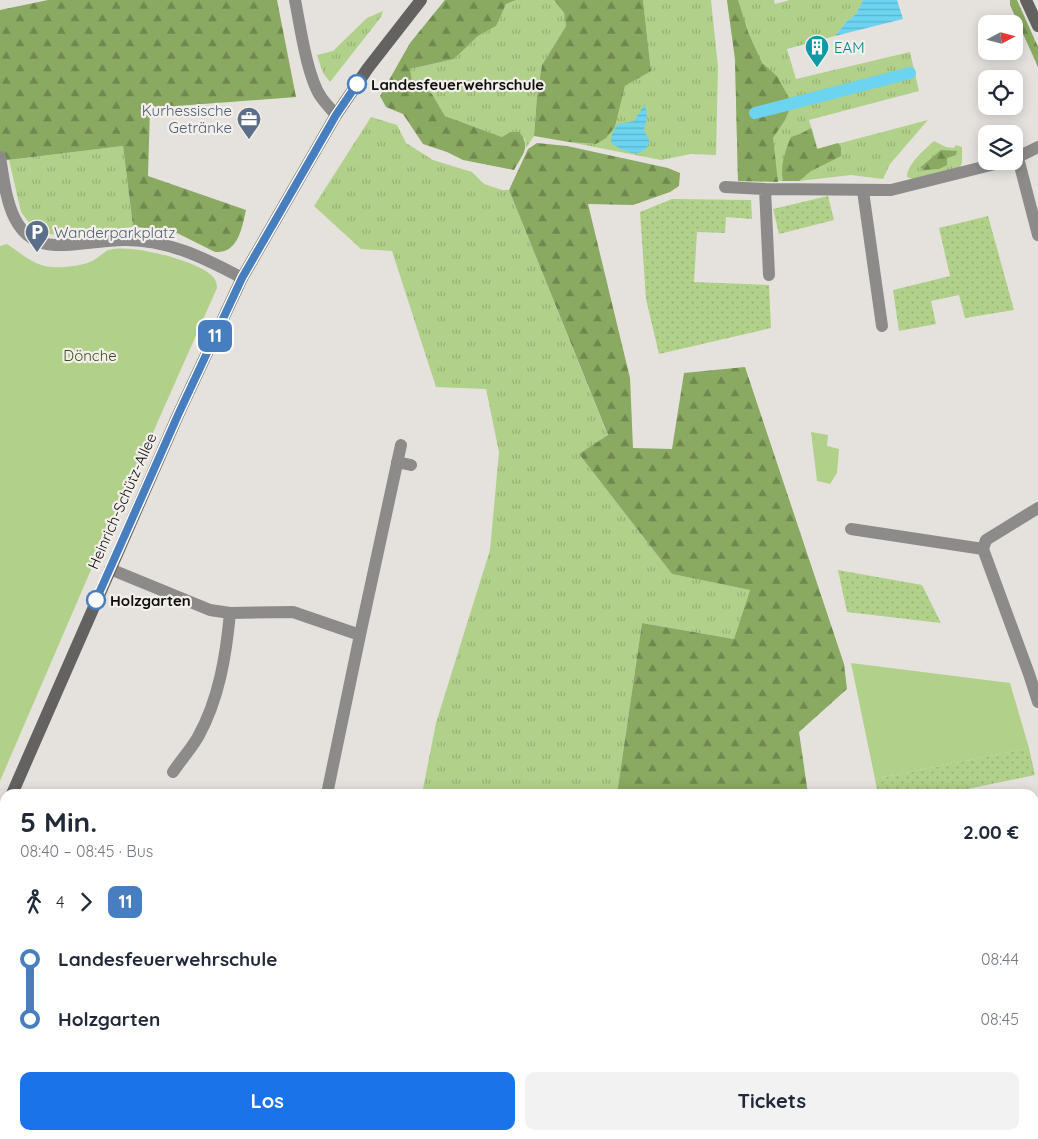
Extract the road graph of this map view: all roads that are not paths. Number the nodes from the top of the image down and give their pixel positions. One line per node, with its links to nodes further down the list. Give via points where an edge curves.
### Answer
1 (295, 0): 5 (street, via 312,77 320,96)
2 (421, 0): 5 (main road, Heinrich-Schütz-Allee)
3 (1026, 0): 4 (main road)
4 (1038, 26)
5 (336, 115): 16 (main road, Heinrich-Schütz-Allee)
6 (1038, 147): 7 (street)
7 (1023, 154)
8 (0, 157): 16 (street, via 14,220 26,234 39,241 53,245 123,240 162,244 198,255)
9 (978, 168): 13 (street, via 891,190)
10 (1017, 170): 14 (street)
11 (725, 187): 12 (street)
12 (765, 189): 13 (street); 15 (street)
13 (863, 191): 17 (street)
14 (1038, 235)
15 (769, 275)
16 (242, 278): 24 (main road, Heinrich-Schütz-Allee)
17 (882, 326)
18 (401, 445): 19 (street)
19 (397, 462): 20 (street); 26 (street)
20 (412, 465)
21 (1038, 508): 23 (street, via 986,540)
22 (851, 529): 23 (street)
23 (983, 550): 27 (street)
24 (110, 568): 25 (street, via 210,610); 29 (main road, Heinrich-Schütz-Allee)
25 (230, 613): 26 (street, via 292,612); 28 (street, via 228,640 215,698 197,737)
26 (360, 635): 30 (street)
27 (1038, 702)
28 (173, 772)
29 (14, 789)
30 (328, 789)

